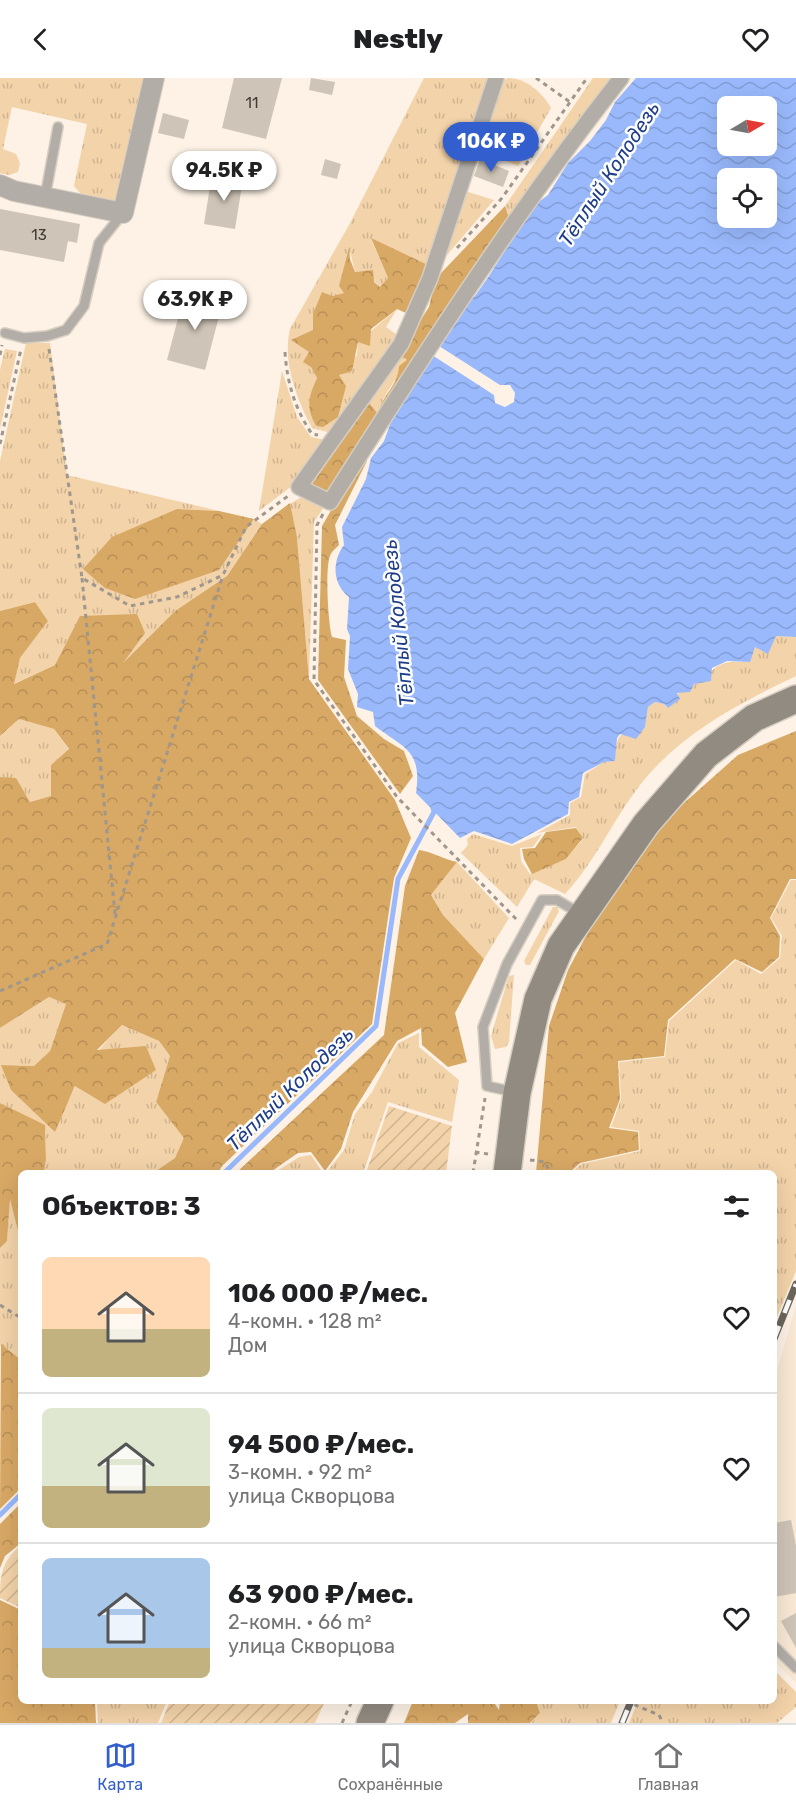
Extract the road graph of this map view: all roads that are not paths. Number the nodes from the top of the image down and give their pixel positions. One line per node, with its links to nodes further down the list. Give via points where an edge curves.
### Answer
1 (154, 78): 7 (street)
2 (496, 78): 3 (street, via 430,278 401,344 299,487 330,502 450,315 566,148)
3 (621, 78)
4 (58, 127): 6 (lane)
5 (0, 185): 6 (street)
6 (45, 197): 7 (street)
7 (123, 213): 8 (lane, via 99,243 84,306 66,330 24,338)
8 (5, 333)
9 (796, 699): 10 (main road, via 754,718 706,755 646,824)
10 (581, 915): 11 (main road, via 561,946 538,999); 11 (lane, via 557,900 542,900 507,964 483,1027 487,1086)
11 (517, 1092): 12 (main road)
12 (507, 1170)
13 (777, 1649): 14 (lane)
14 (796, 1668)
15 (379, 1704): 16 (main road)
16 (370, 1723)

